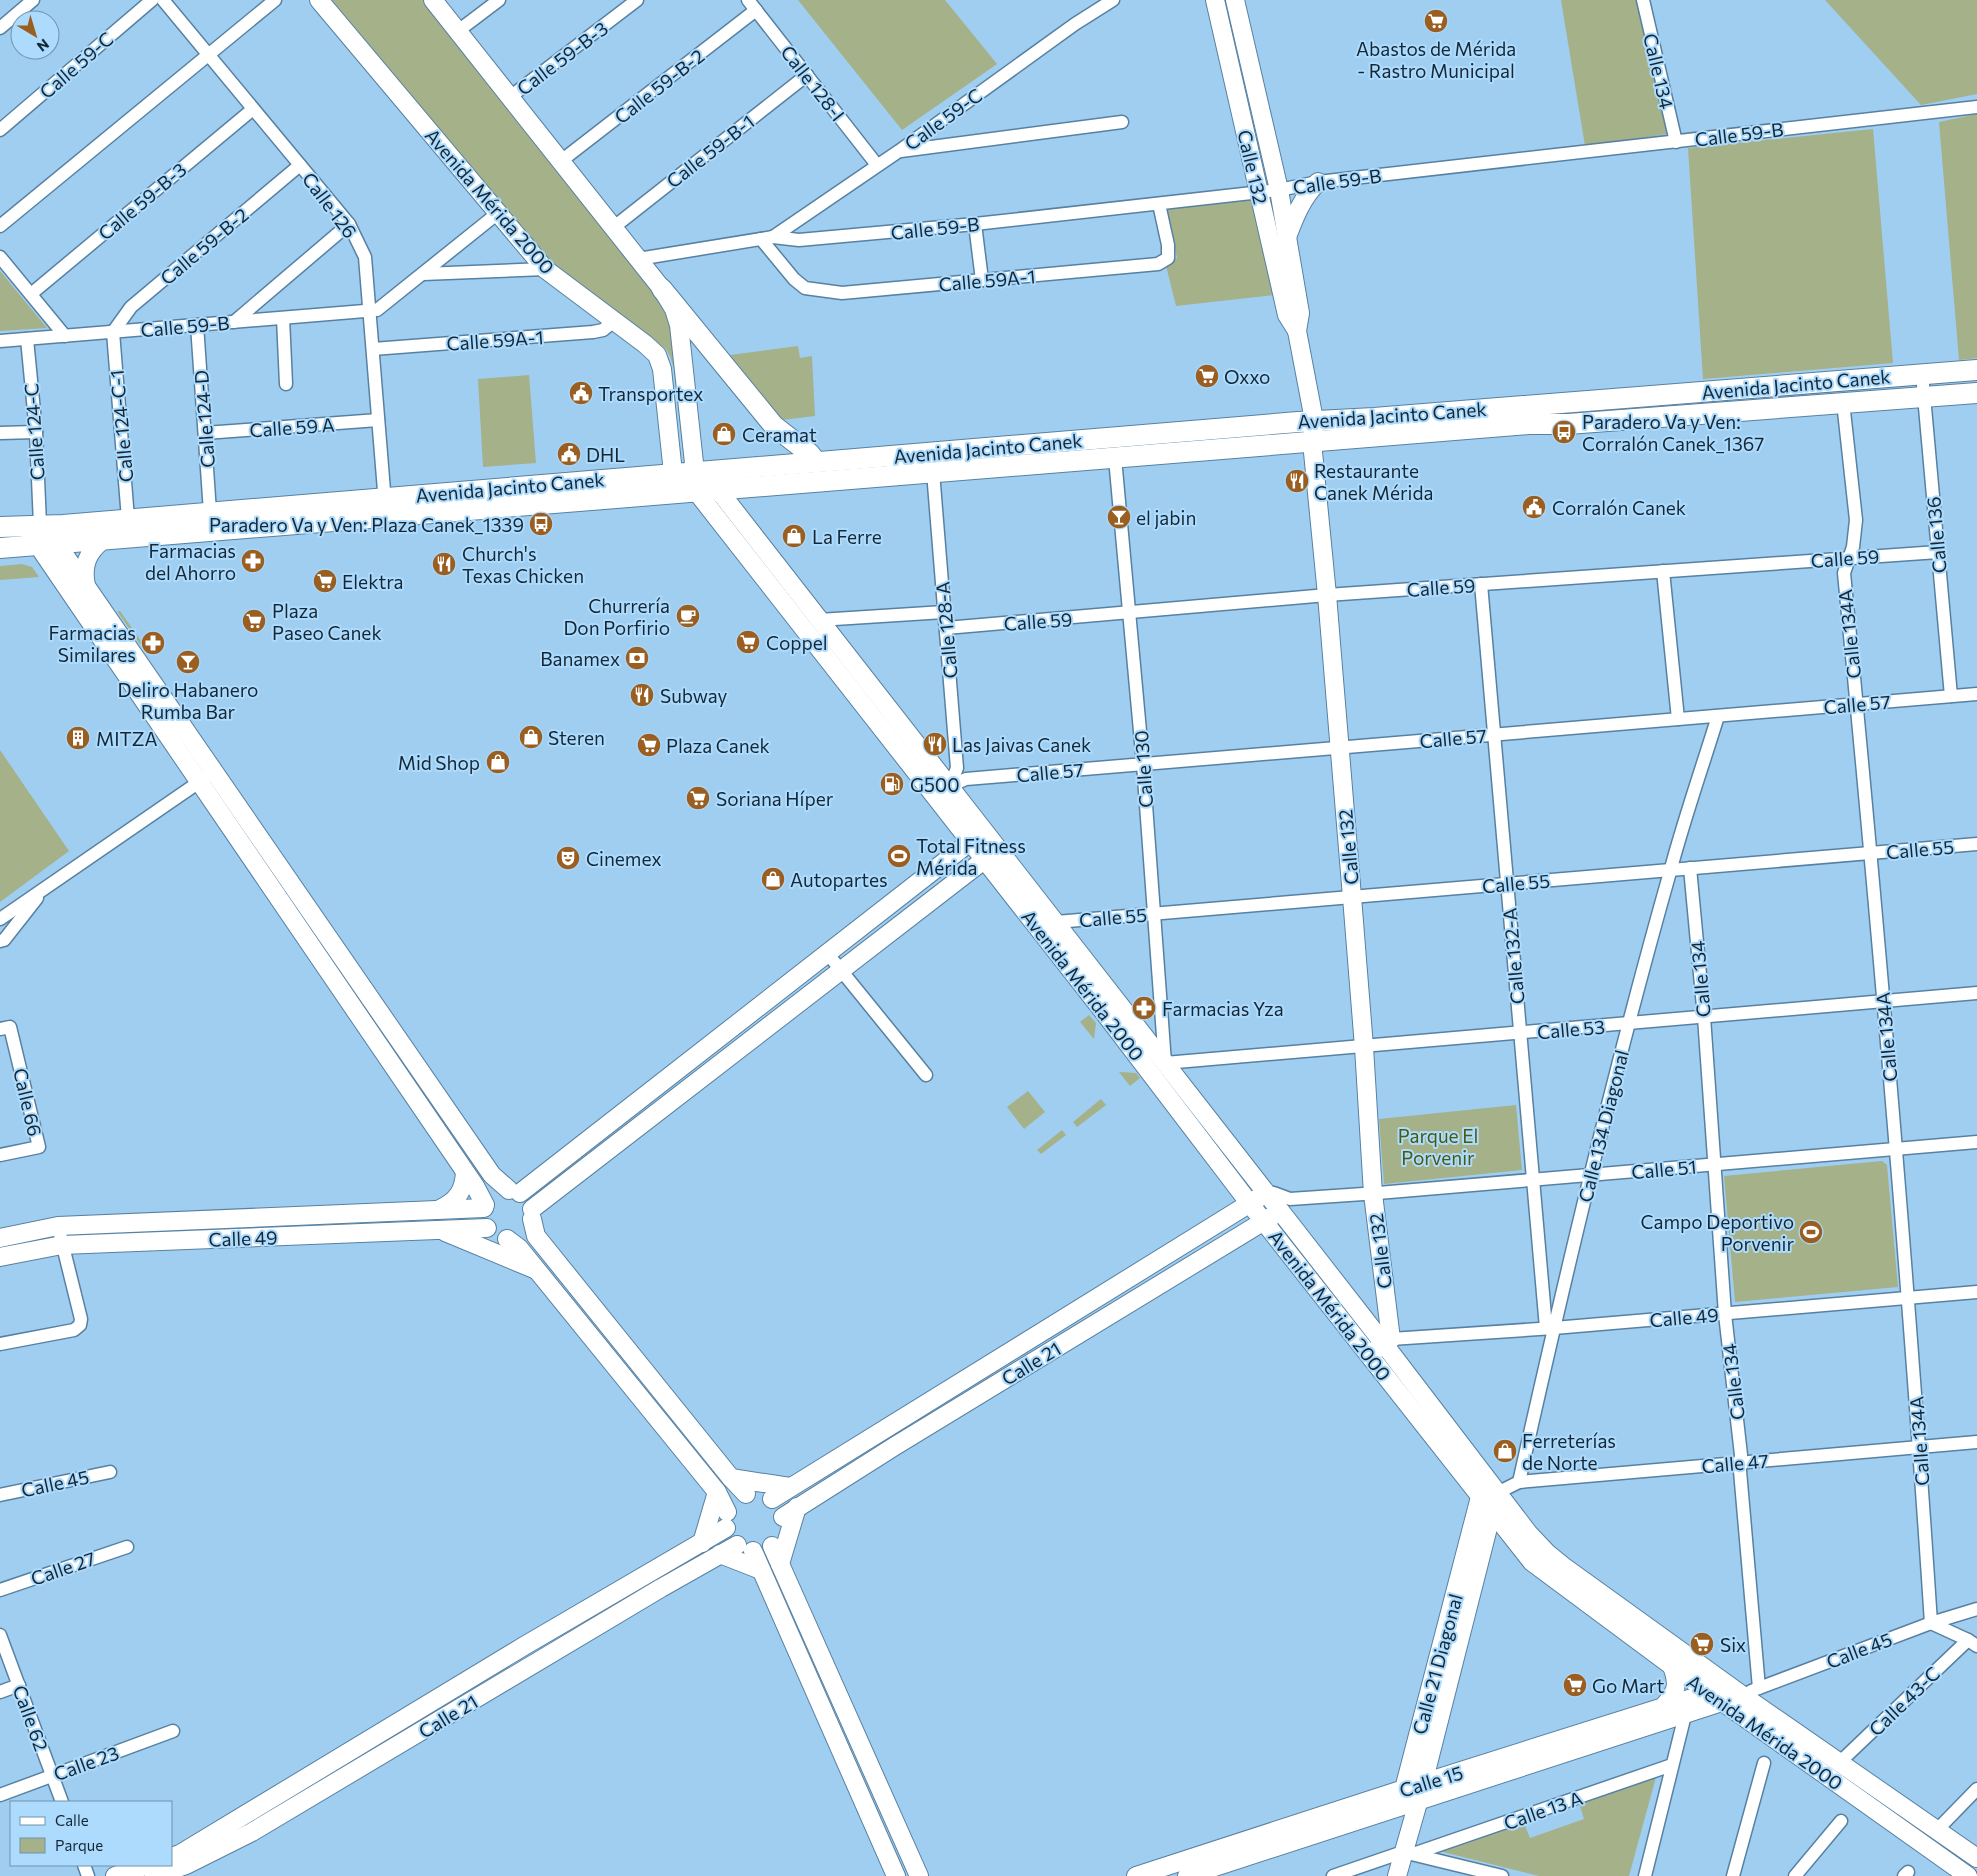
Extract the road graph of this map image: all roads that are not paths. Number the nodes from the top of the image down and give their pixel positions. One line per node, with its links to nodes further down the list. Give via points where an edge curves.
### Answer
1 (34, 0): 15 (street)
2 (152, 0): 23 (street, Calle 59-C)
3 (163, 0): 17 (street, Calle 126)
4 (276, 0): 17 (street)
5 (319, 0): 33 (street, Avenida Mérida 2000)
6 (434, 0): 16 (street)
7 (499, 0): 16 (street)
8 (637, 0): 19 (street, Calle 59-B-3)
9 (748, 0): 14 (street, Calle 128-I)
10 (1113, 0): 25 (street, Calle 59-C)
11 (1215, 0): 31 (street, Calle 132)
12 (1235, 0): 30 (street, Calle 132)
13 (1643, 0): 24 (street, Calle 134)
14 (756, 10): 18 (street, Calle 128-I); 26 (street, Calle 59-B-2)
15 (0, 28)
16 (458, 31): 19 (street)
17 (208, 54): 21 (street, Calle 126); 36 (street)
18 (807, 75): 28 (street, Calle 128-I); 37 (street, Calle 59-B-1)
19 (510, 97): 26 (street)
20 (1977, 107): 24 (street, Calle 59-B)
21 (253, 108): 27 (street, Calle 126); 46 (street, Calle 59-B-3)
22 (1122, 122): 25 (street)
23 (0, 130)
24 (1676, 142): 29 (street, Calle 59-B)
25 (899, 151): 28 (street, Calle 59-C)
26 (561, 161): 37 (street)
27 (300, 165): 34 (street, Calle 126); 53 (street, Calle 59-B-2, via 131,308)
28 (878, 165): 39 (street, Calle 59-C)
29 (1318, 182): 30 (street, Calle 59-B); 38 (street, via 1299,206)
30 (1279, 190): 31 (street, Calle 59-B); 38 (street, Calle 132)
31 (1259, 192): 32 (street, Calle 59-B); 52 (street, Calle 132, via 1287,315)
32 (1159, 204): 35 (street, Calle 59-B); 44 (street, Calle 59A-1, via 1168,258 1158,264)
33 (498, 213): 42 (street, Avenida Mérida 2000); 43 (street)
34 (349, 224): 47 (street, Calle 126, via 365,257); 50 (street)
35 (975, 224): 39 (street, Calle 59-B, via 799,240); 44 (street)
36 (0, 226)
37 (614, 228): 41 (street)
38 (1287, 237): 52 (street, Calle 132, via 1300,313)
39 (767, 238): 41 (street, Calle 59-B); 44 (street, Calle 59A-1, via 794,279 805,288 842,293)
40 (0, 257): 46 (street)
41 (638, 259): 45 (street)
42 (545, 269): 43 (street); 49 (street, Avenida Mérida 2000)
43 (423, 274): 47 (street, via 377,310)
44 (982, 280)
45 (662, 289): 74 (main road, via 774,426); 75 (street, via 679,325)
46 (31, 294): 54 (street)
47 (369, 311): 48 (street, Calle 59-B); 57 (street, Calle 126)
48 (282, 318): 50 (street, Calle 59-B); 60 (street)
49 (614, 321): 57 (street, Calle 59A-1, via 603,330 593,332); 77 (street, Avenida Mérida 2000, via 657,355 660,362)
50 (234, 322): 51 (street, Calle 59-B)
51 (198, 325): 53 (street, Calle 59-B); 70 (street, Calle 124-D)
52 (1297, 330): 65 (street, Calle 132)
53 (113, 332): 54 (street, Calle 59-B); 82 (street, Calle 124-C-1)
54 (65, 336): 55 (street, Calle 59-B)
55 (27, 339): 56 (street, Calle 59-B); 68 (street, Calle 124-C)
56 (0, 341)
57 (373, 349): 64 (street, Calle 126)
58 (1977, 370): 59 (main road, Avenida Jacinto Canek)
59 (1922, 374): 62 (street, Calle 136); 66 (main road, Avenida Jacinto Canek)
60 (286, 384)
61 (1977, 393): 62 (main road, Avenida Jacinto Canek)
62 (1924, 397): 63 (main road, Avenida Jacinto Canek); 88 (street, Calle 136)
63 (1843, 402): 66 (main road, Avenida Jacinto Canek, via 1568,424); 89 (street, Calle 134A, via 1856,520 1853,547)
64 (378, 420): 70 (street, Calle 59 A); 80 (street, Calle 126)
65 (1314, 420): 66 (main road, Avenida Jacinto Canek); 67 (main road, Avenida Jacinto Canek); 71 (street, Calle 132)
66 (1373, 428): 71 (main road, Avenida Jacinto Canek)
67 (1214, 429): 72 (street); 74 (main road, Avenida Jacinto Canek)
68 (36, 432): 69 (street); 84 (street, Calle 124-C)
69 (0, 433)
70 (205, 433): 81 (street, Calle 124-D)
71 (1312, 442): 72 (main road, Avenida Jacinto Canek); 93 (street, Calle 132)
72 (1216, 450): 73 (main road, Avenida Jacinto Canek)
73 (1115, 458): 76 (main road, Avenida Jacinto Canek); 95 (street, Calle 130)
74 (816, 462): 75 (main road, Avenida Jacinto Canek)
75 (697, 471): 77 (main road, Avenida Jacinto Canek); 78 (street, Avenida Mérida 2000)
76 (933, 472): 78 (main road, Avenida Jacinto Canek); 94 (street, Calle 128-A)
77 (673, 473): 79 (street, Avenida Mérida 2000); 80 (main road, Avenida Jacinto Canek)
78 (717, 489): 79 (main road, Avenida Jacinto Canek); 96 (street, Avenida Mérida 2000)
79 (696, 491): 80 (main road, Avenida Jacinto Canek); 109 (street, Avenida Mérida 2000)
80 (386, 507): 81 (main road, Avenida Jacinto Canek); 85 (main road, Avenida Jacinto Canek)
81 (210, 512): 82 (main road, Avenida Jacinto Canek)
82 (128, 519): 84 (main road, Avenida Jacinto Canek)
83 (0, 527): 84 (main road, Avenida Jacinto Canek)
84 (44, 530): 85 (main road, Avenida Jacinto Canek); 86 (main road, Avenida Jacinto Canek); 92 (street)
85 (103, 540): 92 (street, via 91,550 86,560)
86 (37, 546): 87 (main road, Avenida Jacinto Canek); 107 (street)
87 (0, 548)
88 (1938, 552): 89 (street, Calle 59); 99 (street, Calle 136)
89 (1848, 557): 90 (street, Calle 59); 100 (street, Calle 134A, via 1844,572)
90 (1663, 571): 91 (street, Calle 59); 102 (street)
91 (1481, 584): 93 (street, Calle 59); 103 (street, Calle 132-A)
92 (86, 586): 106 (street)
93 (1327, 596): 95 (street, Calle 59); 104 (street, Calle 132)
94 (944, 612): 96 (street); 97 (street, Calle 128-A)
95 (1130, 614): 97 (street, Calle 59); 105 (street, Calle 130)
96 (819, 620): 108 (street, Avenida Mérida 2000)
97 (946, 628): 108 (street, Calle 128-A, via 957,768)
98 (1977, 694): 99 (street, Calle 57)
99 (1951, 696): 100 (street, Calle 57)
100 (1856, 704): 101 (street, Calle 57); 112 (street, Calle 134A)
101 (1718, 716): 102 (street, Calle 57); 115 (street, Calle 134 Diagonal)
102 (1678, 719): 103 (street, Calle 57)
103 (1494, 734): 104 (street, Calle 57); 116 (street, Calle 132-A)
104 (1340, 748): 105 (street, Calle 57); 118 (street, Calle 132)
105 (1142, 764): 108 (street, Calle 57, via 966,779); 119 (street, Calle 130)
106 (213, 772): 107 (street); 125 (street)
107 (198, 782): 117 (street); 127 (street)
108 (950, 786): 109 (street, Calle 57); 121 (street, Avenida Mérida 2000)
109 (936, 798): 110 (street, Avenida Mérida 2000)
110 (970, 842): 113 (street, Avenida Mérida 2000); 123 (street)
111 (1977, 844): 112 (street, Calle 55)
112 (1870, 853): 114 (street, Calle 55); 128 (street, Calle 134A)
113 (984, 860): 124 (street); 134 (street, Avenida Mérida 2000)
114 (1690, 868): 115 (street, Calle 55); 129 (street, Calle 134)
115 (1670, 870): 116 (street, Calle 55); 130 (street, Calle 134 Diagonal)
116 (1506, 883): 118 (street, Calle 55); 132 (street, Calle 132-A)
117 (47, 885): 120 (street); 122 (street)
118 (1352, 897): 119 (street, Calle 55); 133 (street, Calle 132)
119 (1153, 914): 121 (street, Calle 55); 134 (street, Calle 130)
120 (0, 919)
121 (1056, 922): 134 (street, Avenida Mérida 2000)
122 (0, 941)
123 (827, 953): 124 (street); 144 (street)
124 (841, 970): 135 (street); 148 (street)
125 (363, 988): 127 (street); 141 (street)
126 (1977, 993): 128 (street, Calle 53)
127 (347, 1000): 140 (street)
128 (1883, 1001): 129 (street, Calle 53); 137 (street, Calle 134A)
129 (1704, 1017): 130 (street, Calle 53); 139 (street, Calle 134)
130 (1628, 1024): 132 (street, Calle 53); 142 (street, Calle 134 Diagonal)
131 (5, 1028): 138 (street, Calle 66, via 39,1147)
132 (1519, 1034): 133 (street, Calle 53); 143 (street, Calle 132-A)
133 (1364, 1047): 134 (street, Calle 53); 147 (street, Calle 132)
134 (1158, 1068): 146 (street, Avenida Mérida 2000); 149 (street, Avenida Mérida 2000)
135 (926, 1075)
136 (1977, 1142): 137 (street, Calle 51)
137 (1896, 1149): 139 (street, Calle 51); 167 (street, Calle 134A)
138 (0, 1155)
139 (1714, 1164): 142 (street, Calle 51); 168 (street, Calle 134)
140 (464, 1172): 151 (street); 152 (street, via 462,1192 457,1199)
141 (492, 1175): 144 (street); 145 (street)
142 (1590, 1175): 143 (street, Calle 51); 169 (street, Calle 134 Diagonal)
143 (1532, 1180): 147 (street, Calle 51); 169 (street, Calle 132-A)
144 (534, 1182): 145 (street)
145 (514, 1191): 151 (street, via 494,1194); 153 (street, via 530,1202)
146 (1267, 1193): 149 (street, Calle 21); 150 (street, Avenida Mérida 2000)
147 (1373, 1194): 150 (street, Calle 51); 170 (street, Calle 132)
148 (550, 1195): 153 (street); 163 (street, via 545,1219)
149 (1250, 1204): 155 (street, Avenida Mérida 2000); 172 (street, Calle 21)
150 (1286, 1205): 155 (street, Calle 21); 170 (street, Avenida Mérida 2000)
151 (485, 1207): 152 (street, Calle 49); 157 (street)
152 (437, 1210): 154 (street, Calle 49)
153 (532, 1214): 161 (street, via 530,1226 520,1236); 163 (street, via 536,1236)
154 (262, 1218): 156 (street, Calle 49); 160 (street)
155 (1264, 1222): 173 (street, Avenida Mérida 2000); 175 (street, Calle 21)
156 (58, 1226): 159 (street, Calle 49); 162 (street)
157 (487, 1228): 158 (street, Calle 49); 161 (street, via 499,1238)
158 (440, 1230): 160 (street, Calle 49); 165 (street)
159 (0, 1238)
160 (260, 1238): 162 (street, Calle 49)
161 (507, 1239): 165 (street)
162 (62, 1245): 164 (street, Calle 49); 171 (street, via 80,1325 74,1330)
163 (548, 1251): 174 (street)
164 (0, 1257)
165 (537, 1270): 176 (street)
166 (1977, 1292): 167 (street, Calle 49)
167 (1908, 1299): 168 (street, Calle 49); 178 (street, Calle 134A)
168 (1724, 1314): 169 (street, Calle 49); 179 (street, Calle 134)
169 (1550, 1328): 170 (street, Calle 49); 182 (street, Calle 134 Diagonal)
170 (1387, 1341): 173 (street); 187 (street, Avenida Mérida 2000)
171 (0, 1344)
172 (1008, 1353): 175 (street); 183 (street, Calle 21)
173 (1370, 1355): 187 (street, Avenida Mérida 2000)
174 (636, 1361): 176 (street); 181 (street)
175 (1019, 1370): 189 (street, Calle 21)
176 (621, 1374): 184 (street)
177 (1977, 1442): 178 (street, Calle 47)
178 (1920, 1448): 179 (street, Calle 47); 201 (street, Calle 134A)
179 (1741, 1462): 182 (street, Calle 47); 209 (street, Calle 134)
180 (110, 1472): 186 (street, Calle 45)
181 (731, 1478): 183 (street); 185 (street)
182 (1519, 1482): 187 (street, Calle 47)
183 (790, 1487): 188 (street, Calle 21)
184 (717, 1492): 191 (street); 192 (street)
185 (746, 1494): 188 (street); 191 (street, via 738,1498)
186 (0, 1495)
187 (1489, 1495): 190 (street, Avenida Mérida 2000); 207 (street, Avenida Mérida 2000, via 1547,1553); 225 (street, Calle 21 Diagonal)
188 (772, 1499): 189 (street)
189 (790, 1512): 194 (street); 197 (street)
190 (1492, 1512): 206 (street, Avenida Mérida 2000, via 1532,1562); 225 (street, Calle 21 Diagonal)
191 (726, 1520): 192 (street, Calle 21); 195 (street, via 732,1541)
192 (702, 1543): 204 (street, Calle 21)
193 (127, 1546): 199 (street, Calle 27)
194 (772, 1546): 195 (street, via 760,1551); 197 (street)
195 (745, 1548): 196 (street, Calle 21); 198 (street)
196 (720, 1554): 198 (street); 205 (street, Calle 21)
197 (780, 1564): 216 (street)
198 (761, 1570): 218 (street)
199 (0, 1590)
200 (1977, 1609): 201 (street, Calle 45)
201 (1931, 1623): 203 (street); 209 (street, Calle 45)
202 (0, 1635): 208 (street, Calle 62)
203 (1973, 1643): 219 (street, Calle 43-C)
204 (524, 1646): 205 (street); 217 (street, Calle 21)
205 (533, 1665): 222 (street, Calle 21)
206 (1672, 1666): 211 (street, Avenida Mérida 2000); 213 (street, via 1677,1683)
207 (1723, 1682): 211 (street, Calle 15); 212 (street, Avenida Mérida 2000)
208 (19, 1685): 210 (street); 223 (street, Calle 62)
209 (1759, 1688): 212 (street, Calle 45)
210 (0, 1692)
211 (1714, 1696): 212 (street, Calle 15); 213 (street, Calle 15, via 1695,1697); 214 (street, Calle 15); 246 (street, Avenida Mérida 2000)
212 (1742, 1696): 219 (street, Avenida Mérida 2000)
213 (1663, 1707): 225 (street, Calle 15)
214 (1685, 1715): 221 (street); 225 (street, Calle 15)
215 (173, 1731): 223 (street, Calle 23)
216 (860, 1744): 218 (street); 237 (street)
217 (353, 1751): 222 (street); 231 (street, Calle 21)
218 (841, 1751): 236 (street)
219 (1840, 1762): 229 (street, Avenida Mérida 2000)
220 (1764, 1763): 244 (street)
221 (1672, 1765): 230 (street, Calle 13 A); 243 (street)
222 (362, 1767): 235 (street, Calle 21, via 219,1850)
223 (52, 1776): 226 (street, Calle 23); 227 (street, Calle 62)
224 (1977, 1790): 229 (street)
225 (1412, 1794): 230 (street, Calle 21 Diagonal); 238 (street, Calle 15); 239 (street, Calle 15)
226 (0, 1795)
227 (62, 1801)
228 (1841, 1822): 245 (street)
229 (1937, 1830): 232 (street, Avenida Mérida 2000)
230 (1408, 1853): 240 (street, Calle 13 A); 241 (street, Calle 21 Diagonal); 242 (street)
231 (172, 1857)
232 (1977, 1858)
233 (145, 1866): 234 (street)
234 (115, 1876)
235 (154, 1876)
236 (896, 1876)
237 (919, 1876)
238 (1136, 1876)
239 (1187, 1876)
240 (1333, 1876)
241 (1397, 1876)
242 (1502, 1876)
243 (1645, 1876)
244 (1733, 1876)
245 (1795, 1876)
246 (1968, 1876)

